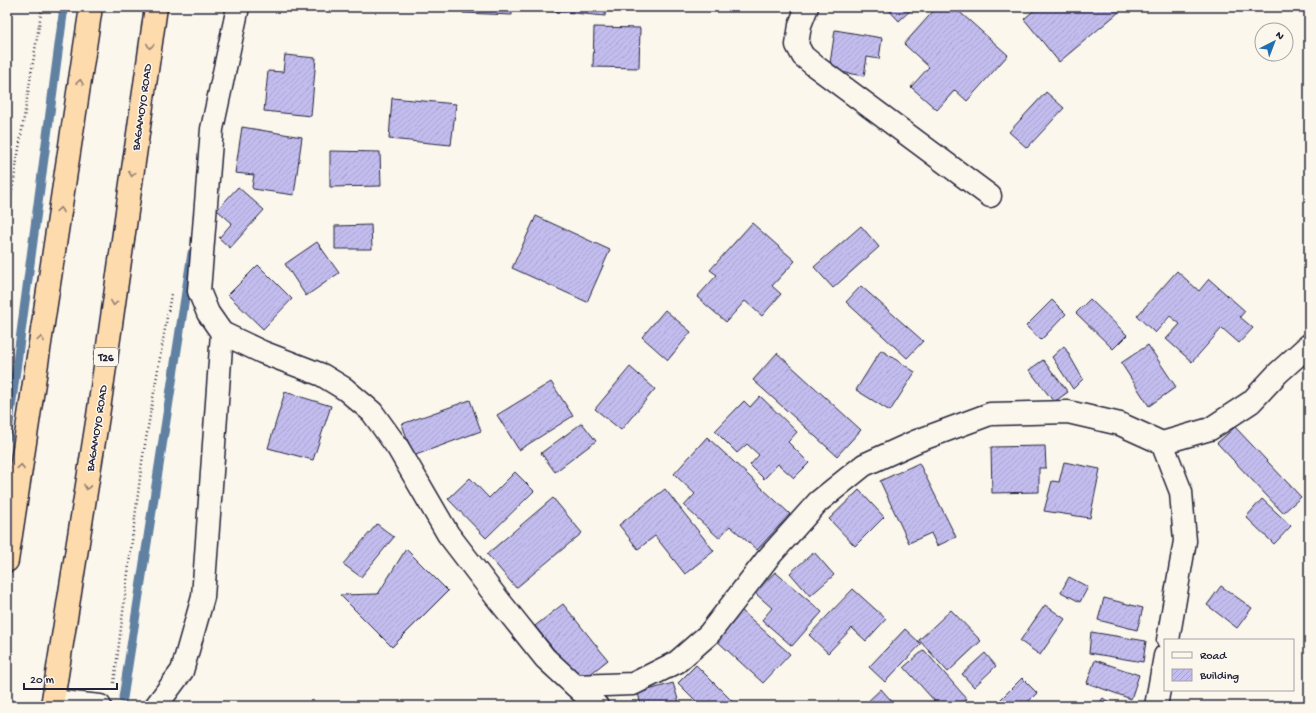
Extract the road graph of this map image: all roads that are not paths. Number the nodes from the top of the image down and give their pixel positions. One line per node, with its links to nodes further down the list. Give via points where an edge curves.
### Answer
1 (92, 7): 9 (highway, one-way to 1)
2 (156, 7): 14 (highway, BAGAMOYO ROAD / T26, one-way to 14, via 99,409)
3 (238, 7): 6 (street, via 212,129 199,291 208,313)
4 (807, 7): 5 (street, via 800,25 797,45 803,56)
5 (990, 196)
6 (222, 333): 12 (street, via 262,352 322,375 372,412 398,448 448,534 545,658); 15 (street, via 203,597 182,671)
7 (1309, 345): 8 (street, via 1251,402 1210,429)
8 (1162, 443): 10 (street, via 1181,492 1185,541); 12 (street, via 1120,424 1068,412 990,414 917,441 864,466 818,502 767,560 709,634 677,662 633,684)
9 (7, 561)
10 (1168, 639)
11 (1164, 662): 17 (street)
12 (576, 686): 16 (street)
13 (107, 698): 14 (street)
14 (52, 704)
15 (156, 706)
16 (597, 706)
17 (1156, 706)

